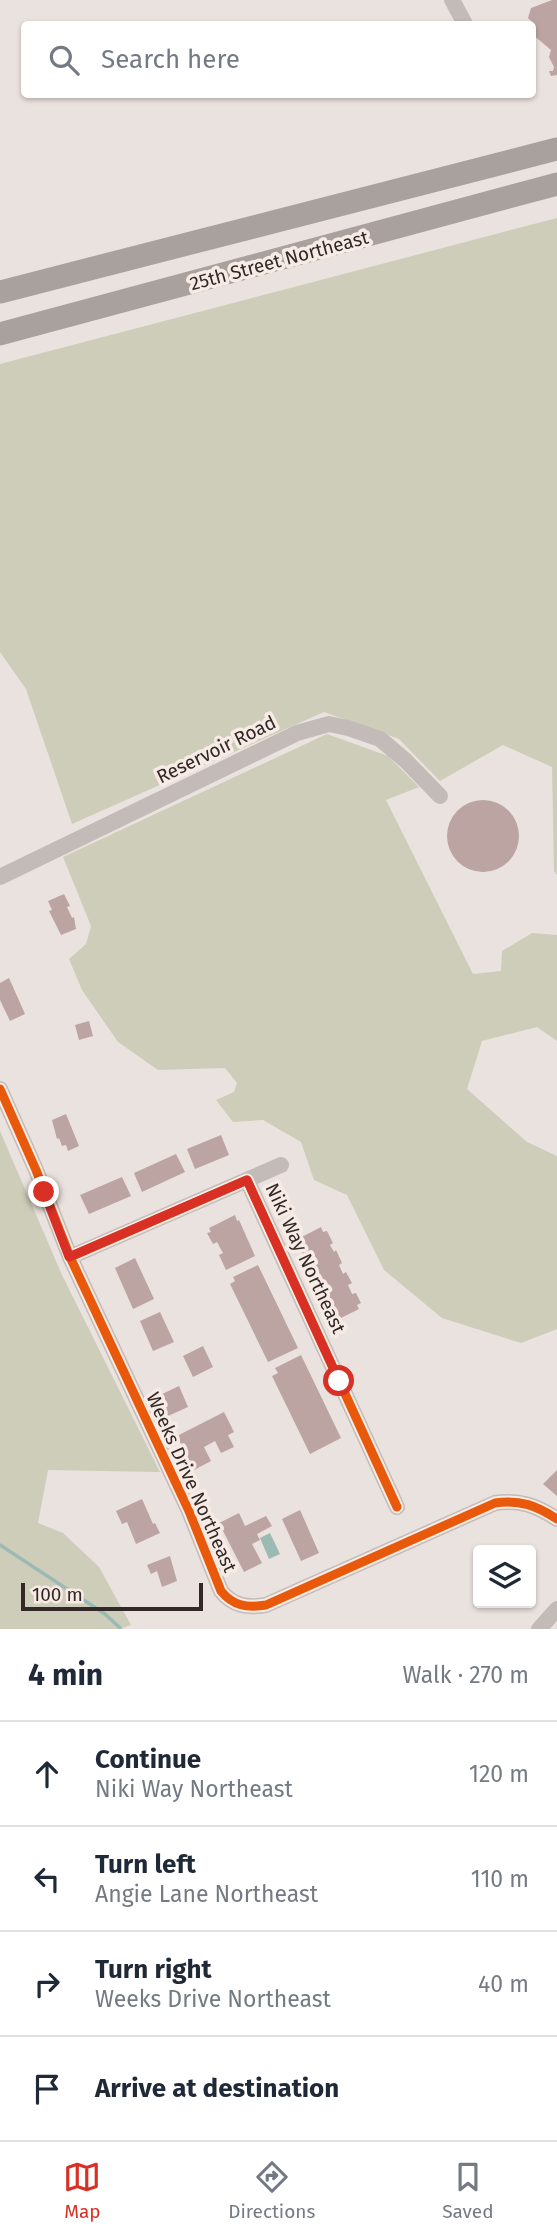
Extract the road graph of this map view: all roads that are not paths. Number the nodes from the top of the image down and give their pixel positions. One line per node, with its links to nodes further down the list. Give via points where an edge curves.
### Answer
1 (452, 0): 2 (street)
2 (463, 21)
3 (557, 149): 5 (highway, 25th Street Northeast)
4 (557, 184): 6 (highway, 25th Street Northeast)
5 (0, 292)
6 (0, 334)
7 (440, 796): 8 (street, Reservoir Road, via 380,739 329,724 298,733)
8 (0, 877)
9 (0, 1089): 12 (street, Weeks Drive Northeast)
10 (281, 1165): 11 (street)
11 (247, 1180): 12 (street); 13 (street, Niki Way Northeast)
12 (69, 1257): 14 (street, Weeks Drive Northeast, via 189,1511 221,1591 235,1604 250,1607 283,1599 495,1503 520,1501)
13 (397, 1507)
14 (557, 1519)
15 (557, 1609): 16 (street)
16 (539, 1629)

